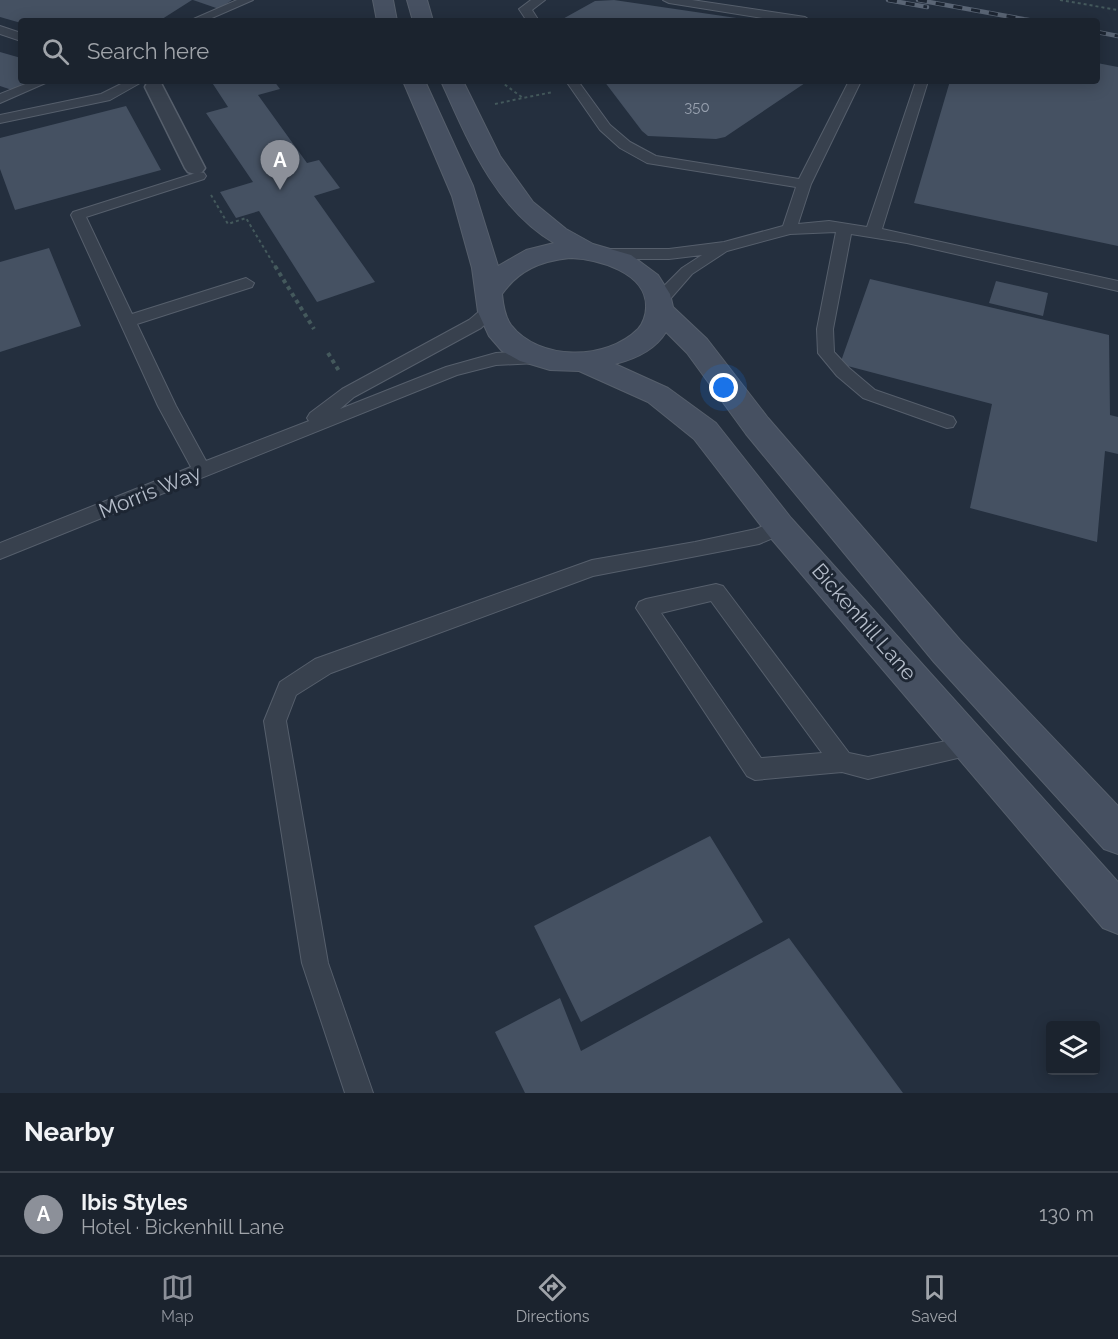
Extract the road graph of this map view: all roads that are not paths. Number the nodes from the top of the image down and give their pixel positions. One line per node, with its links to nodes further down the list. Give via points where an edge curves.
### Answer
1 (248, 0): 6 (lane)
2 (383, 0): 7 (main road)
3 (417, 0): 8 (main road)
4 (539, 0): 9 (lane, via 525,9)
5 (669, 0): 10 (lane)
6 (203, 18)
7 (386, 18)
8 (422, 18)
9 (531, 18)
10 (786, 18)
11 (0, 30): 12 (lane)
12 (18, 36)
13 (38, 84): 21 (lane)
14 (132, 84): 22 (lane, via 105,97)
15 (415, 84): 32 (main road, via 458,178 484,263)
16 (453, 84): 29 (main road, via 492,163 513,195 539,222 561,237)
17 (574, 84): 24 (lane, via 598,122 629,149 652,160)
18 (854, 84): 24 (lane)
19 (921, 84): 27 (lane)
20 (154, 87): 23 (street)
21 (0, 99)
22 (0, 119)
23 (197, 172): 34 (lane, via 170,187 78,215)
24 (804, 184): 25 (lane)
25 (789, 229): 26 (lane); 28 (lane)
26 (844, 229): 27 (lane); 37 (lane, via 825,329 826,353 869,394)
27 (873, 233): 31 (lane)
28 (725, 247): 29 (lane, via 669,254); 33 (lane, via 687,271)
29 (598, 252): 32 (main road, via 553,251 519,263 495,283); 33 (main road, via 643,274 655,287)
30 (246, 283): 34 (lane)
31 (1118, 286)
32 (489, 304): 35 (main road, via 499,330 511,343); 38 (lane, via 475,324 348,393)
33 (660, 306): 36 (main road, via 652,332 637,346); 44 (main road, Bickenhill Lane, via 947,651)
34 (128, 321): 39 (lane)
35 (537, 357): 36 (main road); 38 (lane, Morris Way, via 495,359 452,371)
36 (586, 363): 40 (main road, Bickenhill Lane, via 658,395 705,431)
37 (947, 422)
38 (300, 431): 39 (lane, Morris Way)
39 (202, 471): 41 (lane, Morris Way)
40 (780, 527): 42 (main road, Bickenhill Lane); 46 (lane, via 759,536 695,550 592,568 323,666 288,689 274,721 315,963)
41 (0, 551)
42 (971, 746): 43 (lane, via 868,768); 45 (main road, Bickenhill Lane)
43 (842, 762): 43 (lane, via 716,592 646,608 754,769)
44 (1118, 835)
45 (1118, 913)
46 (358, 1093)

